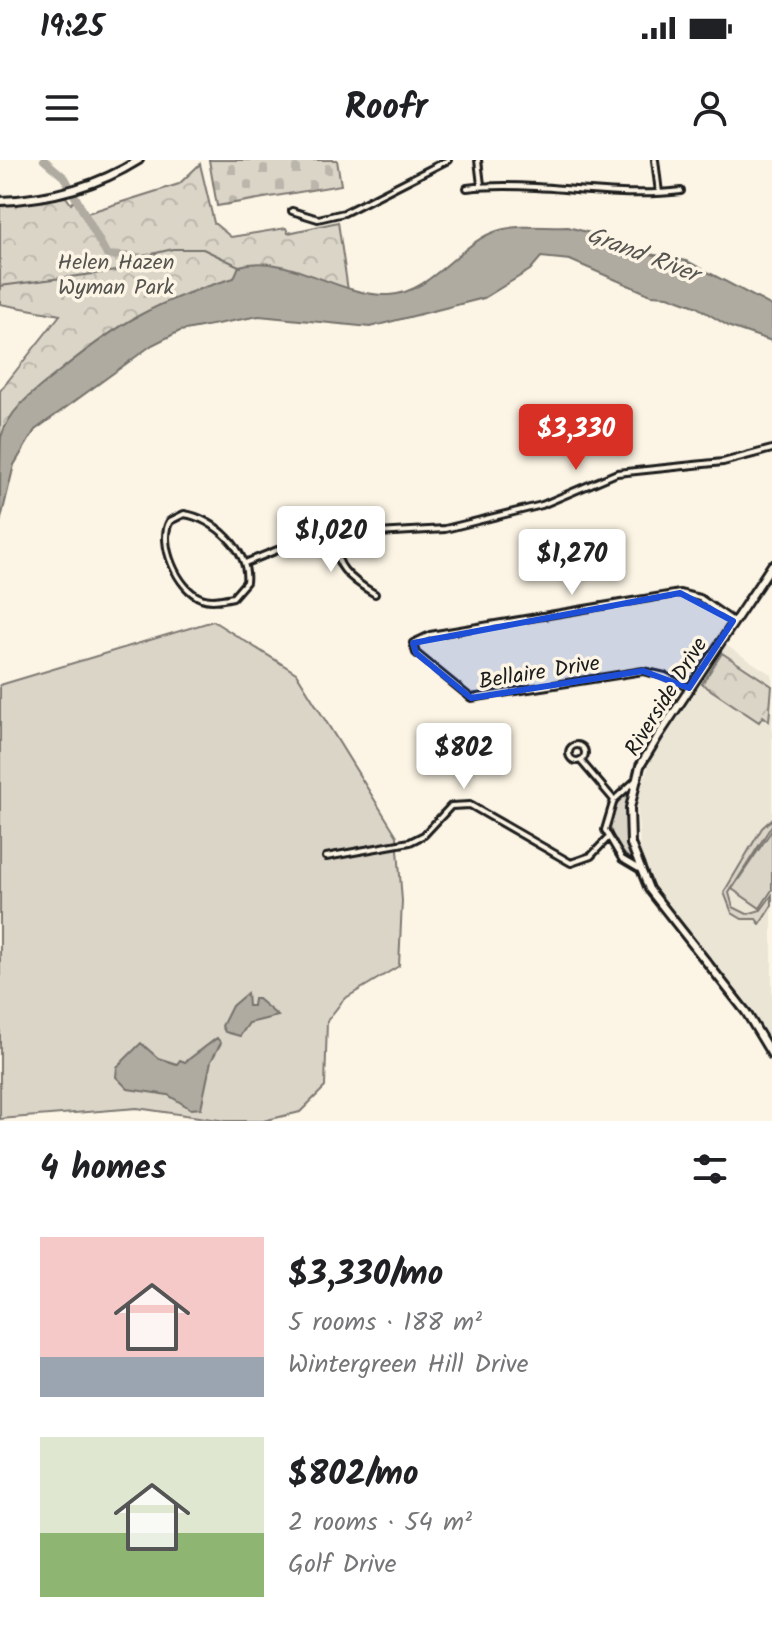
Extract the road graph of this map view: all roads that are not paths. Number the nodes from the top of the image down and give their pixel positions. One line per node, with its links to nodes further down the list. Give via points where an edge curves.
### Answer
1 (139, 160): 9 (main road, via 88,186)
2 (448, 160): 10 (street, via 344,213 318,219)
3 (478, 160): 5 (street)
4 (655, 160): 8 (street)
5 (482, 186): 6 (street); 8 (street)
6 (467, 188)
7 (681, 191): 8 (street)
8 (659, 194)
9 (0, 201)
10 (292, 211)
11 (772, 449): 12 (street, via 723,462 617,473 542,505 445,529)
12 (340, 535): 13 (street, via 310,537); 15 (street, via 335,546 338,561)
13 (245, 563): 13 (street, via 246,582 233,597 198,598 167,551 165,529 184,514 203,519)
14 (772, 565): 16 (main road, Riverside Drive)
15 (375, 594)
16 (733, 621): 17 (main road, Riverside Drive); 17 (street, Bellaire Drive, via 700,598 680,593 430,635 413,643 416,653 471,698 643,671)
17 (689, 688): 19 (main road, Riverside Drive)
18 (580, 760): 20 (street)
19 (635, 781): 20 (street); 23 (main road, Riverside Drive, via 631,844)
20 (614, 800): 21 (street, via 605,822)
21 (607, 839): 22 (street, via 591,856 571,863 470,805 451,806 410,842); 23 (street, via 622,859)
22 (326, 857)
23 (639, 869): 24 (main road, Riverside Drive)
24 (772, 1055)

